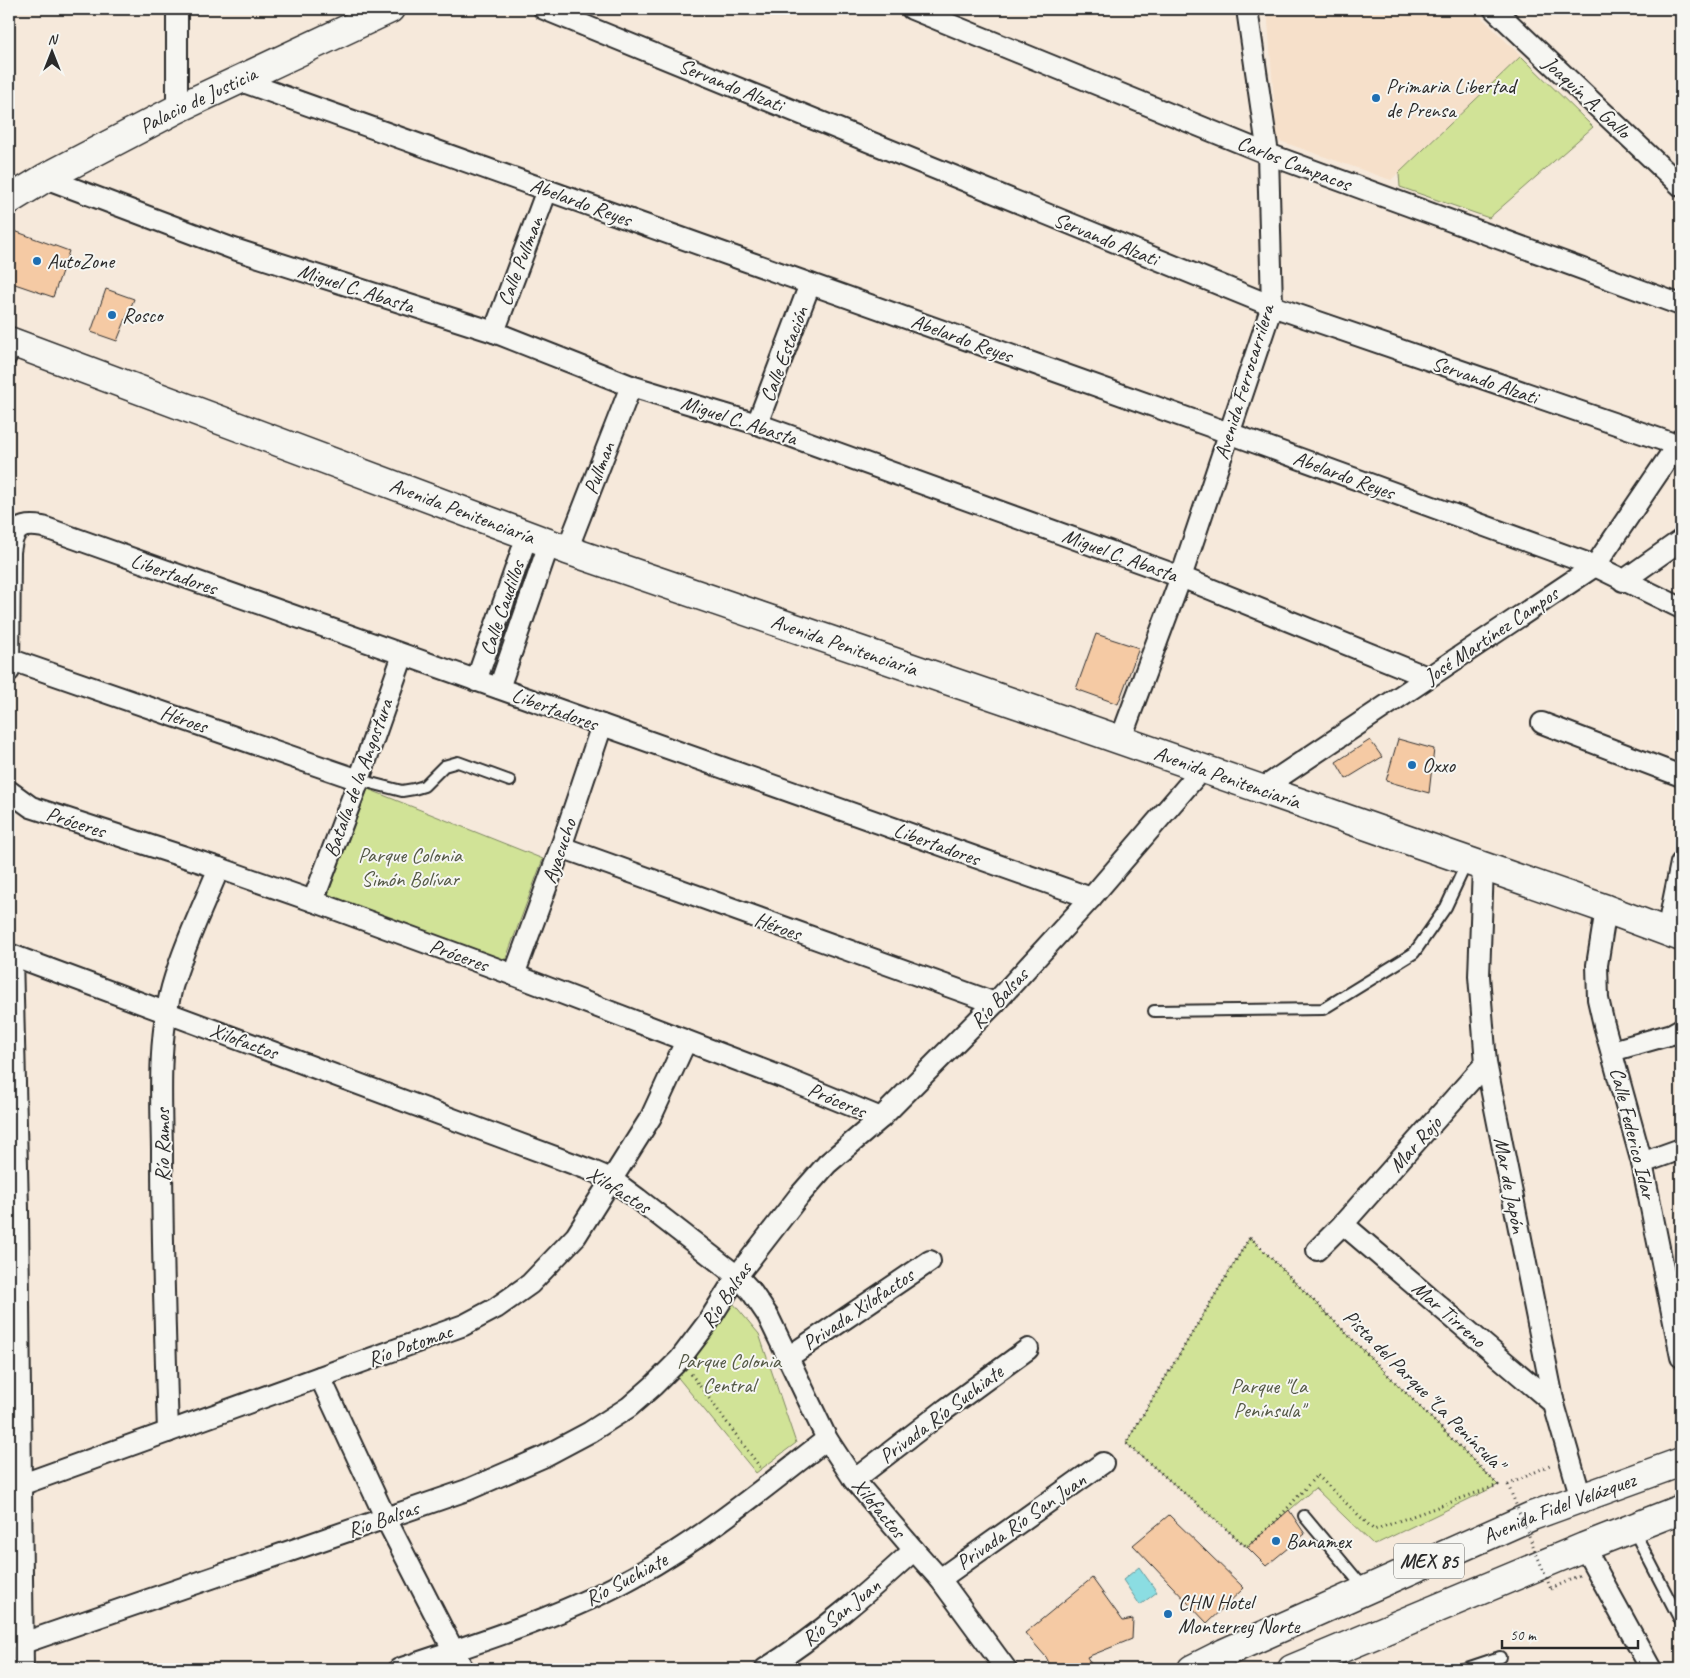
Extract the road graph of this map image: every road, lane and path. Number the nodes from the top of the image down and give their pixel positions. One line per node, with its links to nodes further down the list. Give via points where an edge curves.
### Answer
1 (177, 9): 8 (street)
2 (390, 9): 7 (main road, Palacio de Justicia)
3 (544, 9): 16 (street, Servando Alzati)
4 (912, 9): 9 (street, Carlos Campacos)
5 (1247, 9): 9 (street, Avenida Ferrocarrilera)
6 (1494, 9): 11 (street, Joaquín A. Gallo)
7 (238, 80): 8 (main road, Palacio de Justicia); 12 (street, Abelardo Reyes)
8 (177, 109): 10 (main road, Palacio de Justicia)
9 (1268, 154): 15 (street, Carlos Campacos); 16 (street, Avenida Ferrocarrilera)
10 (45, 178): 13 (main road, Palacio de Justicia); 17 (street, Miguel C. Abasta, via 231,248)
11 (1681, 186)
12 (547, 190): 14 (street, Abelardo Reyes); 17 (street, Calle Pullman)
13 (9, 200)
14 (810, 284): 20 (street, Calle Estación); 21 (street, Abelardo Reyes)
15 (1681, 305)
16 (1272, 306): 21 (street, Avenida Ferrocarrilera); 22 (street, Servando Alzati)
17 (494, 332): 19 (street, Miguel C. Abasta)
18 (11, 347): 24 (main road, Avenida Penitenciaría)
19 (631, 386): 20 (street, Miguel C. Abasta); 24 (street, Pullman)
20 (757, 424): 26 (street, Miguel C. Abasta)
21 (1229, 433): 25 (street, Abelardo Reyes); 26 (street, Avenida Ferrocarrilera)
22 (1679, 442): 25 (street, José Martínez Campos)
23 (1681, 540): 27 (street)
24 (548, 543): 33 (street, Calle Caudillos); 34 (street, Calle Caudillos); 37 (main road, Avenida Penitenciaría)
25 (1595, 566): 27 (street, Abelardo Reyes); 32 (street, José Martínez Campos)
26 (1182, 577): 32 (street, Miguel C. Abasta); 37 (street, Avenida Ferrocarrilera)
27 (1623, 581): 28 (street, Abelardo Reyes)
28 (1681, 608)
29 (403, 655): 30 (street, Libertadores, via 30,525 20,528 11,540); 33 (street, Libertadores); 40 (street, Batalla de la Angostura)
30 (9, 659): 31 (street); 40 (street, Héroes)
31 (9, 671)
32 (1427, 678): 42 (street, José Martínez Campos)
33 (476, 681): 34 (street, Libertadores)
34 (498, 688): 36 (street, Libertadores)
35 (1542, 722): 39 (street)
36 (602, 725): 46 (street, Ayacucho); 50 (street, Libertadores)
37 (1120, 741): 38 (main road, Avenida Penitenciaría)
38 (1202, 769): 42 (main road, Avenida Penitenciaría); 50 (street, Río Balsas)
39 (1681, 776)
40 (359, 780): 41 (lane, via 408,790 424,786 444,766 458,762); 51 (street, Batalla de la Angostura)
41 (510, 781)
42 (1260, 790): 48 (main road, Avenida Penitenciaría)
43 (9, 791): 44 (street, Próceres)
44 (31, 807): 45 (street, Próceres); 49 (street, Próceres)
45 (9, 808)
46 (561, 847): 55 (street, Ayacucho); 56 (street, Héroes)
47 (1681, 863): 53 (street)
48 (1475, 864): 52 (main road, Avenida Penitenciaría); 57 (lane, via 1414,953 1323,1009); 62 (street, Mar de Japón)
49 (219, 868): 51 (street, Próceres); 58 (street, Río Ramos, via 178,968)
50 (1090, 898): 56 (street, Río Balsas)
51 (312, 901): 55 (street, Próceres)
52 (1606, 909): 53 (main road, Avenida Penitenciaría); 61 (street, Calle Federico Idar, via 1598,949 1597,980 1598,998)
53 (1674, 934)
54 (11, 955): 58 (street, Xilofactos); 86 (street, via 18,1210)
55 (514, 975): 60 (street, Próceres)
56 (995, 1003): 63 (street, Río Balsas)
57 (1154, 1011)
58 (167, 1013): 66 (street, Xilofactos, via 552,1155); 78 (street, Río Ramos, via 161,1081)
59 (1681, 1029): 61 (street)
60 (686, 1041): 63 (street, Próceres); 66 (street, Río Potomac, via 651,1117)
61 (1612, 1051): 65 (street, Calle Federico Idar)
62 (1486, 1064): 67 (street, Mar Rojo); 77 (street, Mar de Japón)
63 (881, 1118): 71 (street, Río Balsas, via 828,1164)
64 (1681, 1149): 65 (street)
65 (1642, 1163): 70 (street, Calle Federico Idar)
66 (611, 1180): 71 (street, Xilofactos); 76 (street, Río Potomac, via 576,1236 530,1284 496,1308 464,1325)
67 (1344, 1224): 68 (street, Mar Rojo); 77 (street, Mar Tirreno)
68 (1317, 1250)
69 (930, 1261): 73 (street, Privada Xilofactos)
70 (1673, 1274): 74 (street, Calle Federico Idar)
71 (737, 1276): 73 (street, Xilofactos, via 768,1316); 75 (street, Río Balsas)
72 (1028, 1349): 84 (street, Privada Río Suchiate)
73 (787, 1358): 79 (street, Xilofactos)
74 (1681, 1358)
75 (680, 1359): 85 (path); 90 (street, Río Balsas, via 630,1407 590,1432 544,1457 467,1490)
76 (320, 1377): 78 (street, Río Potomac); 90 (street)
77 (1554, 1404): 81 (street, Mar de Japón)
78 (168, 1432): 86 (street, Río Potomac)
79 (827, 1439): 84 (street, Xilofactos); 85 (street, Río Suchiate)
80 (1126, 1443): 80 (path, Pista del Parque "La Península", via 1246,1547 1277,1520 1316,1475 1374,1530 1498,1485 1250,1237)
81 (1568, 1457): 87 (street, Mar de Japón); 93 (path, bridge, via 1508,1485 1551,1589)
82 (1678, 1461): 87 (main road, Avenida Fidel Velázquez / MEX 85)
83 (1103, 1463): 94 (street, Privada Río San Juan)
84 (854, 1480): 92 (street, Xilofactos)
85 (771, 1482): 98 (street, Río Suchiate, via 676,1552 634,1577 581,1603)
86 (15, 1487): 97 (street)
87 (1581, 1498): 95 (main road, Avenida Fidel Velázquez / MEX 85, via 1532,1516)
88 (1681, 1509): 91 (main road, MEX 85)
89 (1304, 1516): 95 (lane)
90 (386, 1519): 97 (street, Río Balsas); 98 (street)
91 (1633, 1528): 93 (main road, MEX 85); 96 (lane)
92 (914, 1550): 94 (street, Xilofactos); 104 (street, Río San Juan, via 844,1611)
93 (1584, 1560): 100 (main road, MEX 85); 108 (street)
94 (940, 1579): 105 (street, Xilofactos)
95 (1365, 1590): 106 (main road, Avenida Fidel Velázquez / MEX 85)
96 (1681, 1622)
97 (23, 1643): 101 (street)
98 (453, 1650): 102 (street, Río Suchiate); 103 (street)
99 (1500, 1657): 107 (lane)
100 (1298, 1668)
101 (23, 1669)
102 (399, 1669)
103 (463, 1669)
104 (765, 1669)
105 (1006, 1669)
106 (1192, 1669)
107 (1464, 1669)
108 (1651, 1669)

